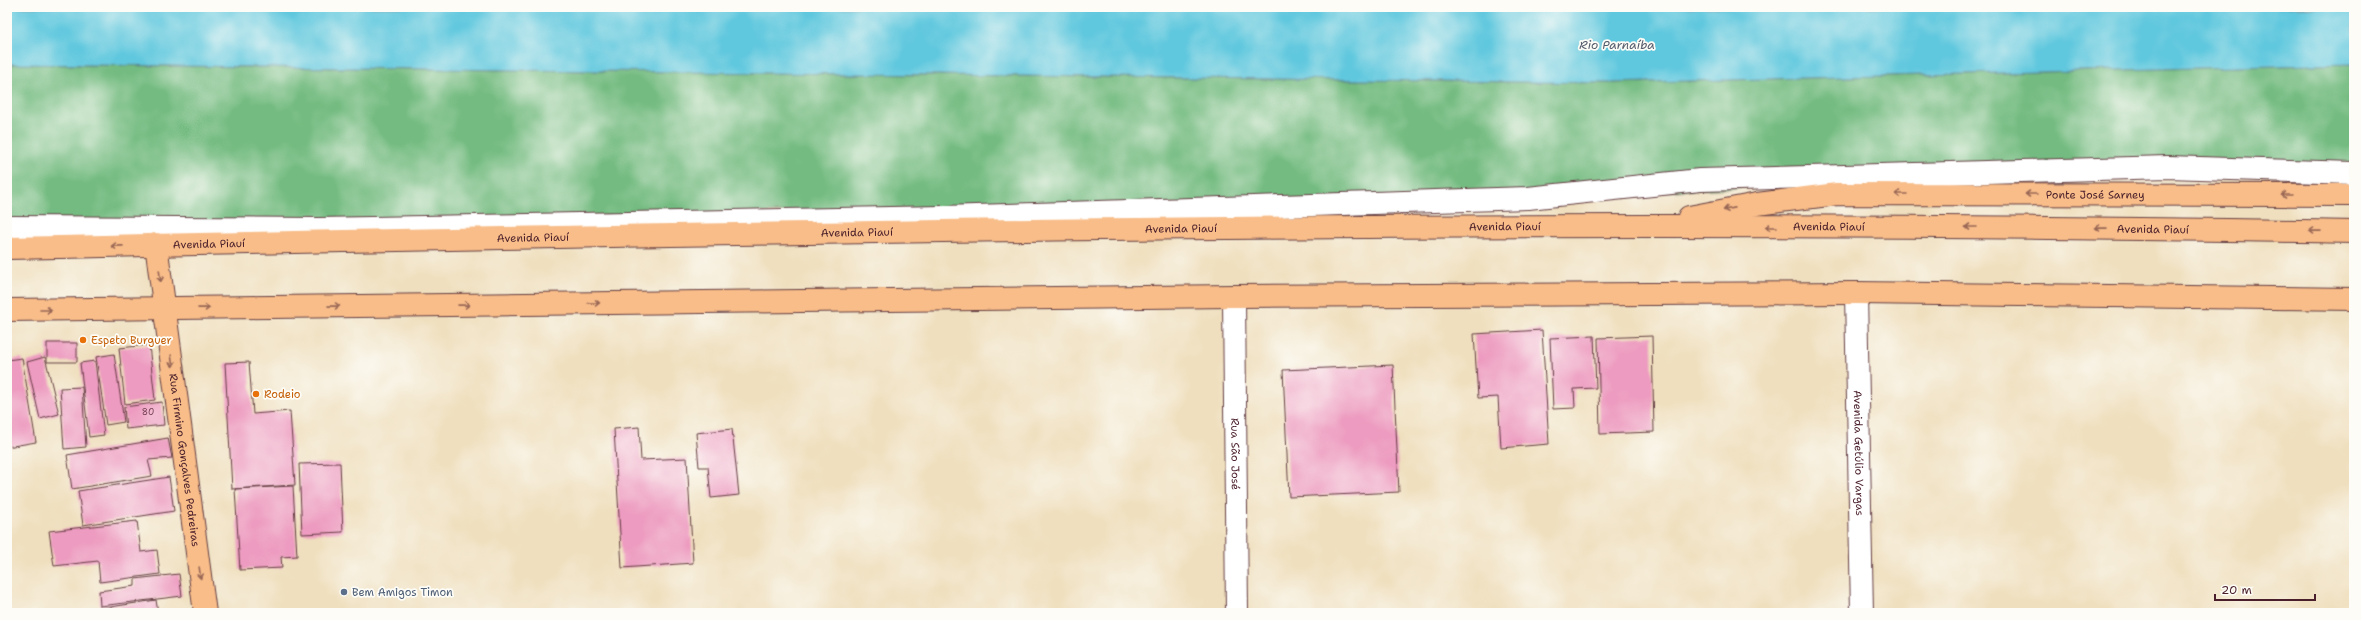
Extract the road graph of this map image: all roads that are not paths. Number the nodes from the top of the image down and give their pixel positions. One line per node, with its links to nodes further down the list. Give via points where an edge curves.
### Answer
1 (2354, 173): 3 (street, via 2168,167 1700,180 1528,198 936,218 320,229)
2 (2354, 195): 4 (main road, Ponte José Sarney, one-way to 4, via 1837,194 1757,204)
3 (7, 227)
4 (1639, 227): 5 (main road, Avenida Piauí, one-way to 4, via 2020,227); 6 (main road, Avenida Piauí, via 1323,228)
5 (2354, 232)
6 (156, 244): 7 (main road, Avenida Piauí, one-way to 7); 11 (main road, Rua Firmino Gonçalves Pedreiras, one-way to 11)
7 (7, 248)
8 (1856, 293): 9 (main road); 10 (main road); 15 (street, Avenida Getúlio Vargas)
9 (1234, 296): 11 (main road, one-way to 9); 14 (street, Rua São José)
10 (2354, 299)
11 (165, 308): 12 (main road, one-way to 11); 13 (main road, Rua Firmino Gonçalves Pedreiras, one-way to 13)
12 (7, 310)
13 (205, 613)
14 (1237, 613)
15 (1862, 613)

